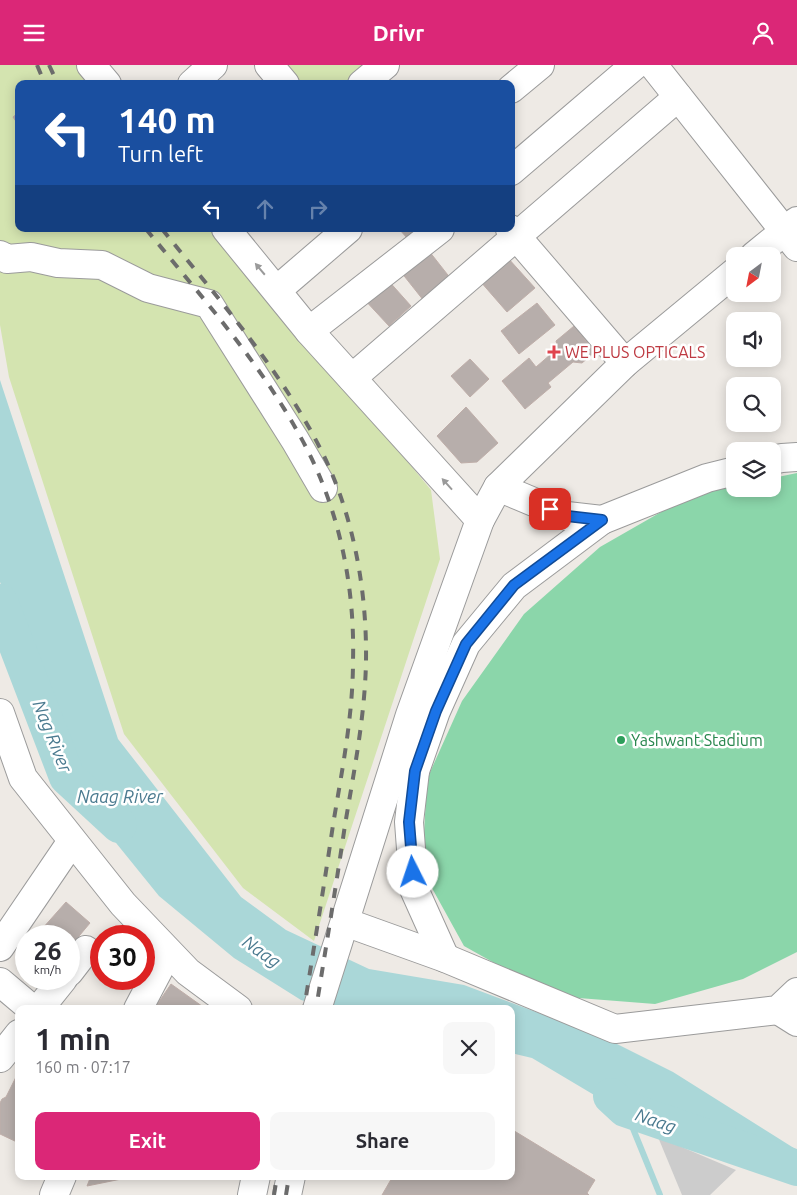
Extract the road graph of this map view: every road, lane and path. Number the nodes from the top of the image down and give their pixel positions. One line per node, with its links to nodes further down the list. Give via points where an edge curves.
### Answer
1 (91, 65): 7 (street)
2 (213, 65): 8 (street)
3 (269, 65): 9 (street)
4 (540, 65): 10 (street)
5 (635, 65): 12 (street)
6 (653, 65): 11 (street)
7 (104, 80)
8 (196, 80)
9 (282, 80)
10 (515, 86)
11 (678, 97): 13 (street); 18 (street)
12 (515, 168)
13 (515, 231)
14 (229, 232): 22 (street, one-way to 14)
15 (345, 232): 22 (street)
16 (436, 232): 23 (street)
17 (514, 232): 24 (street); 25 (street)
18 (793, 233): 19 (street)
19 (769, 247)
20 (0, 255): 30 (street, via 7,259 31,257 58,263 102,265 148,288 209,303 296,440)
21 (726, 279): 24 (street)
22 (277, 290): 23 (street)
23 (309, 331): 25 (street)
24 (625, 363): 29 (street)
25 (352, 378): 31 (street, one-way to 25)
26 (797, 457): 27 (street)
27 (781, 458)
28 (726, 473): 32 (street)
29 (498, 487): 31 (street); 32 (street, via 567,516)
30 (323, 489)
31 (480, 520): 35 (street)
32 (602, 520): 34 (street, via 514,585 466,644 436,711)
33 (0, 713): 36 (street, via 22,778)
34 (415, 771): 35 (street); 42 (street, via 409,822 414,889)
35 (382, 803): 37 (street)
36 (72, 841): 38 (street); 40 (street, via 123,904)
37 (343, 929): 42 (street); 50 (street)
38 (0, 947)
39 (86, 950): 41 (street)
40 (168, 952): 48 (street); 49 (street, via 188,973)
41 (80, 958)
42 (445, 958): 51 (street, via 615,1029)
43 (0, 982): 46 (street)
44 (54, 990): 47 (street)
45 (797, 992): 51 (street)
46 (27, 1005)
47 (42, 1005)
48 (140, 1005)
49 (232, 1005)
50 (318, 1005)
51 (787, 1016)
52 (15, 1039): 53 (street)
53 (0, 1058)
54 (60, 1180): 57 (street)
55 (255, 1180): 58 (street)
56 (290, 1180): 59 (street)
57 (54, 1195)
58 (252, 1195)
59 (287, 1195)

